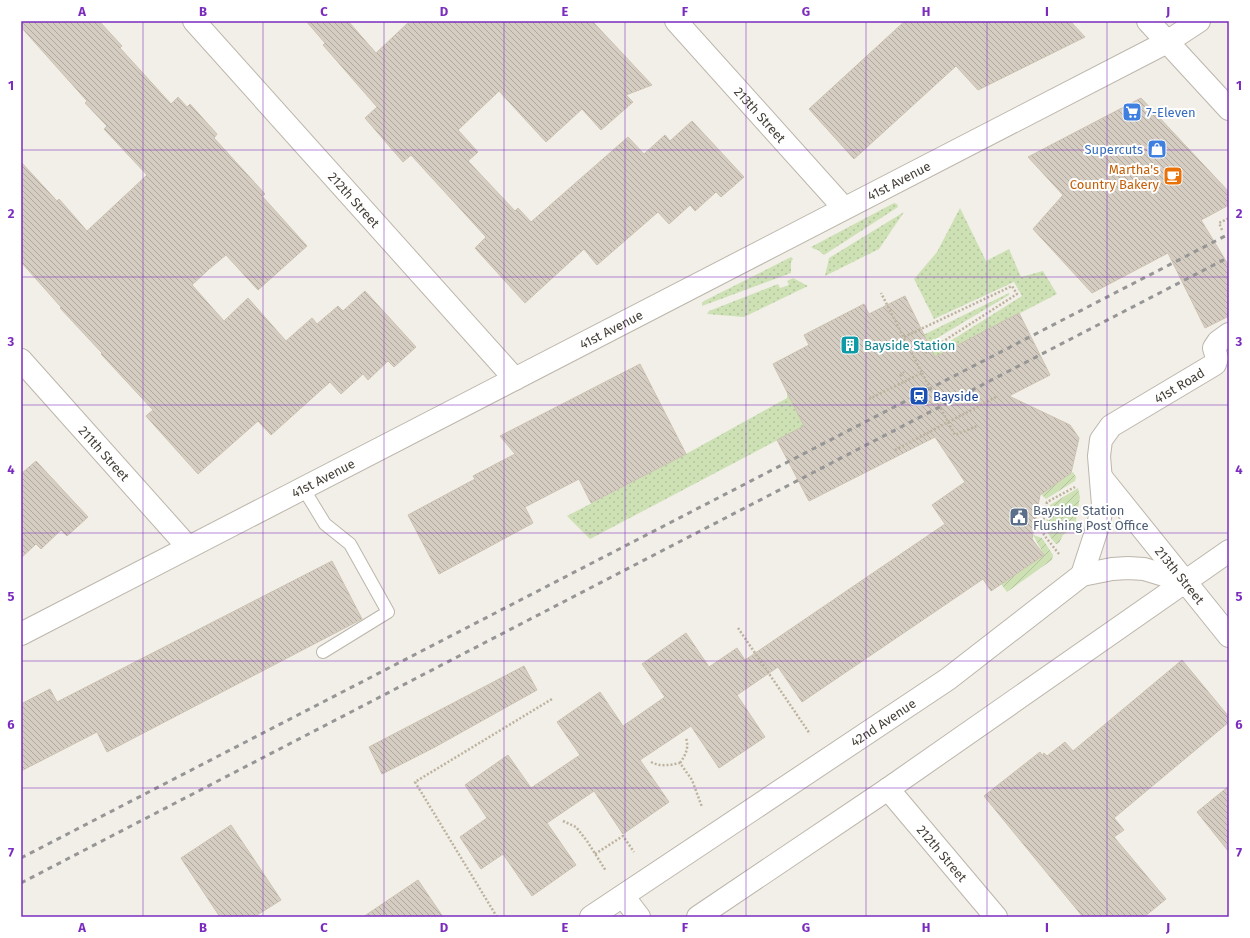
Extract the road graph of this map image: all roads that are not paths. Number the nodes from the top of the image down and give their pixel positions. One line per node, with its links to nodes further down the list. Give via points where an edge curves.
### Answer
1 (194, 21): 10 (street, 212th Street)
2 (676, 21): 7 (street, 213th Street)
3 (1148, 21): 5 (street)
4 (1199, 21): 5 (street, 41st Avenue)
5 (1167, 42): 6 (street); 7 (street, 41st Avenue)
6 (1229, 108)
7 (844, 208): 10 (street, 41st Avenue)
8 (1229, 334): 11 (street, 41st Road, via 1214,348 1217,358 1215,364 1111,426 1102,440 1099,456)
9 (21, 360): 13 (street, 211th Street)
10 (515, 379): 12 (street, 41st Avenue)
11 (1101, 477): 15 (street, via 1103,505); 16 (street, 213th Street)
12 (303, 488): 13 (street, 41st Avenue); 19 (lane, via 325,524 350,544 388,612)
13 (188, 547): 17 (street, 41st Avenue)
14 (1229, 551): 16 (street)
15 (1082, 575): 16 (street, 42nd Avenue, via 1128,568 1144,569); 21 (street, 42nd Avenue, via 948,679)
16 (1184, 581): 18 (street, 213th Street); 20 (street)
17 (21, 634)
18 (1229, 636)
19 (324, 652)
20 (888, 789): 24 (street); 25 (street, 212th Street)
21 (623, 896): 22 (street, 42nd Avenue); 23 (street)
22 (591, 917)
23 (639, 917)
24 (698, 917)
25 (996, 917)

